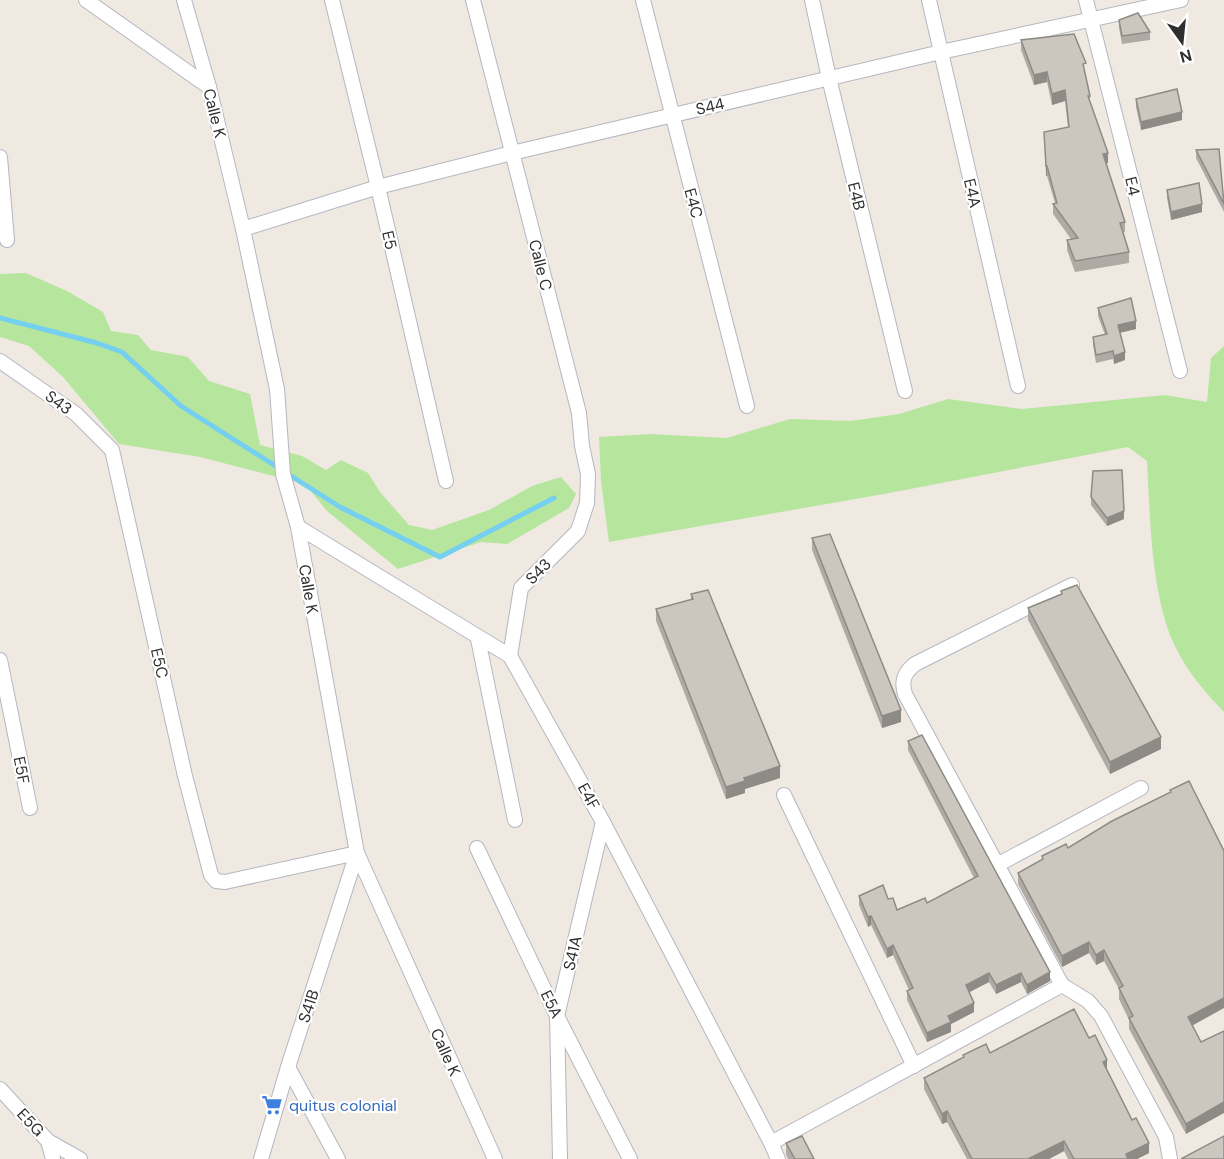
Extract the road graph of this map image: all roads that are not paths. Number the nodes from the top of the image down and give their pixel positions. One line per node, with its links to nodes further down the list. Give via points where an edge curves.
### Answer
1 (86, 0): 13 (street)
2 (184, 0): 13 (street, Calle K)
3 (332, 0): 17 (street, E5)
4 (473, 0): 15 (street, Calle C)
5 (643, 0): 14 (street, E4C)
6 (812, 0): 12 (street, E4B)
7 (929, 0): 11 (street, E4A)
8 (1086, 0): 10 (street, E4)
9 (1181, 0): 10 (street, S44)
10 (1090, 19): 11 (street, S44); 21 (street, E4)
11 (941, 52): 12 (street, S44); 22 (street, E4A)
12 (829, 78): 14 (street, S44); 23 (street, E4B)
13 (209, 87): 18 (street, Calle K)
14 (671, 115): 15 (street, S44); 24 (street, E4C)
15 (512, 153): 17 (street, S44); 28 (street, Calle C, via 579,413 588,474 587,503)
16 (0, 156): 19 (street)
17 (378, 187): 18 (street, S44); 26 (street, E5)
18 (243, 229): 27 (street, Calle K, via 277,388 283,474)
19 (7, 240)
20 (0, 361): 25 (street, S43, via 76,414)
21 (1180, 371)
22 (1018, 386)
23 (905, 392)
24 (747, 406)
25 (112, 450): 39 (street, E5C, via 211,875 216,881 225,882)
26 (446, 481)
27 (298, 527): 30 (street); 39 (street, Calle K)
28 (578, 531): 31 (street, S43, via 521,588)
29 (1072, 585): 40 (street, via 915,664 903,679 906,694)
30 (478, 639): 31 (street); 36 (street)
31 (510, 656): 37 (street, E4F)
32 (0, 660): 35 (street, E5F)
33 (1142, 788): 40 (street)
34 (783, 795): 43 (street)
35 (30, 808)
36 (515, 820)
37 (603, 822): 42 (street, S41A); 47 (street, E4F)
38 (477, 848): 42 (street, E5A)
39 (357, 853): 44 (street, S41B); 52 (street, Calle K)
40 (997, 865): 41 (street)
41 (1062, 986): 43 (street); 56 (street, via 1088,1001 1101,1016 1166,1137)
42 (557, 1016): 53 (street, S41A); 54 (street, E5A)
43 (914, 1066): 47 (street)
44 (288, 1067): 50 (street, S41B); 51 (street)
45 (0, 1089): 46 (street, E5G)
46 (48, 1141): 48 (street, E5G); 49 (street)
47 (771, 1143): 55 (street, E4F)
48 (52, 1159)
49 (80, 1159)
50 (261, 1159)
51 (338, 1159)
52 (495, 1159)
53 (560, 1159)
54 (630, 1159)
55 (778, 1159)
56 (1170, 1159)

